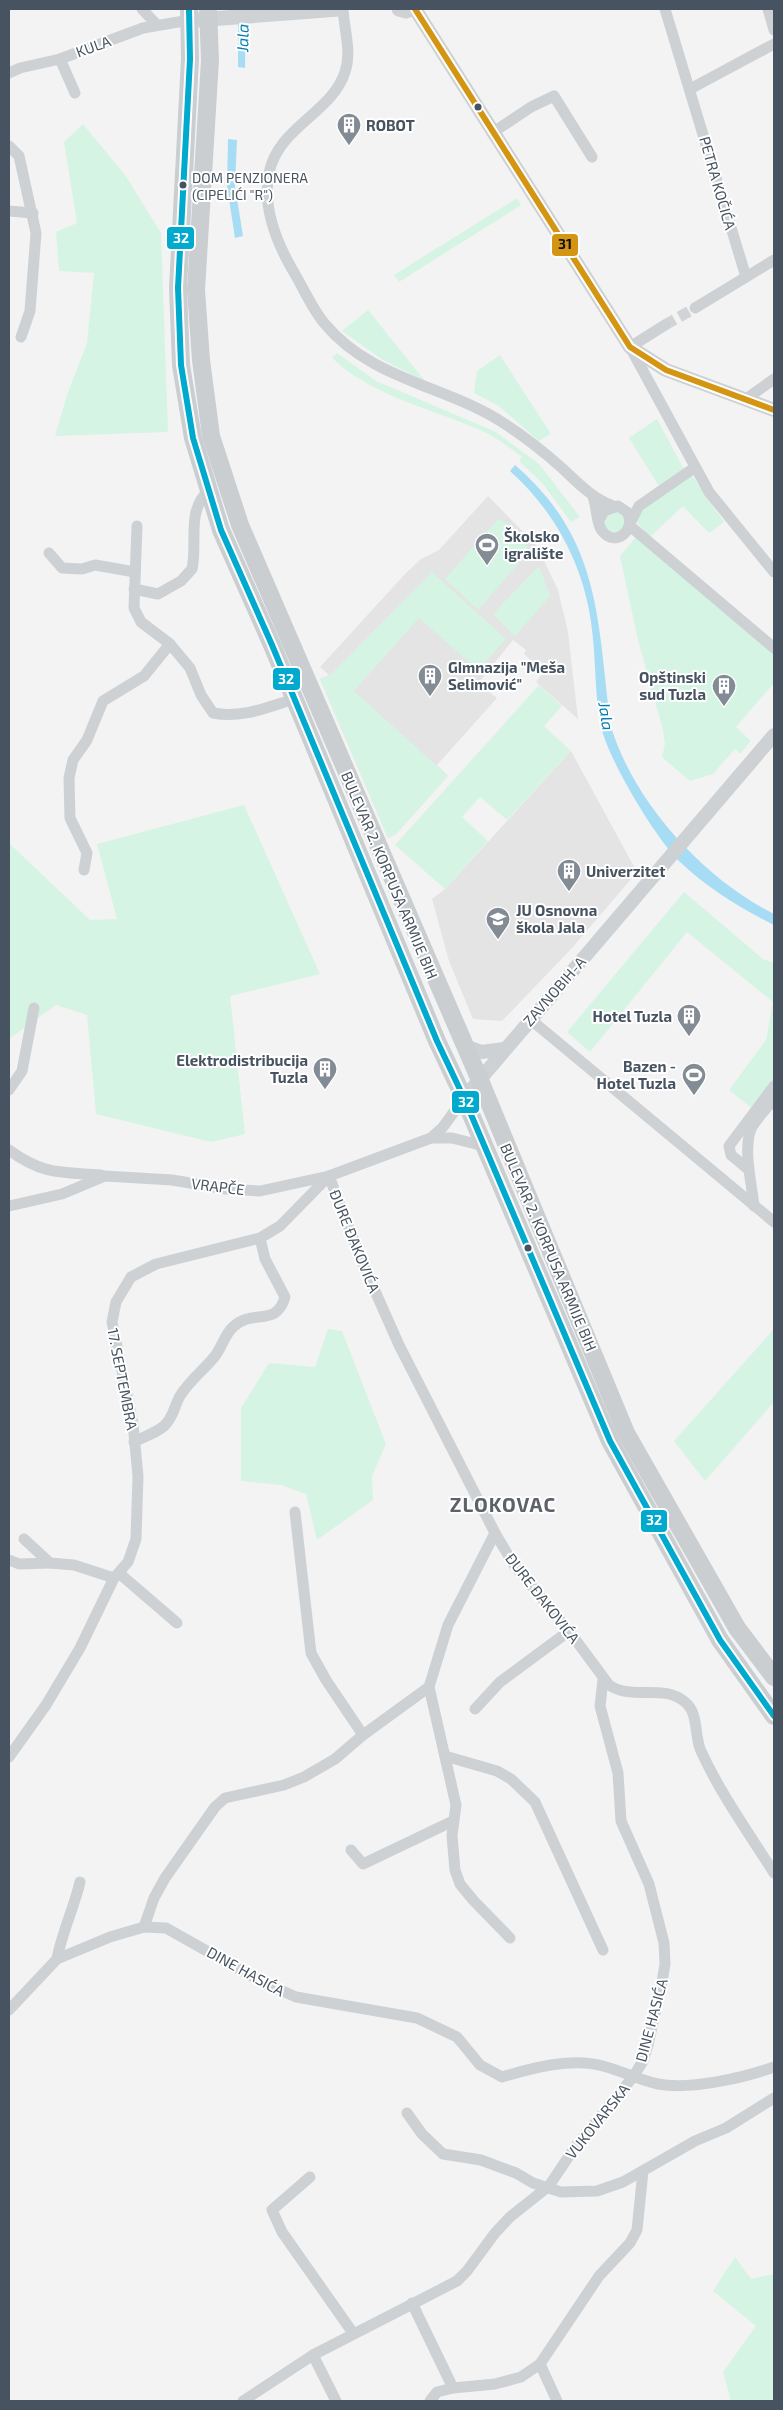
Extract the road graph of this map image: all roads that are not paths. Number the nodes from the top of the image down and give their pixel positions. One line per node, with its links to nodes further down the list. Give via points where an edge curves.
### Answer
1 (142, 9): 8 (street)
2 (341, 9): 5 (main road, via 236,17); 33 (street, via 348,58 341,83 290,134 272,160 267,194 278,244 322,320 333,333 384,369 504,423)
3 (665, 9): 15 (street, PETRA KOČIĆA)
4 (768, 9): 9 (street)
5 (211, 11): 7 (main road); 50 (main road, BULEVAR 2. KORPUSA ARMIJE BIH, via 196,290 211,436 240,525)
6 (410, 11): 17 (street)
7 (187, 16): 8 (street, KULA); 32 (main road, BULEVAR 2. KORPUSA ARMIJE BIH, via 178,288 182,365 192,438)
8 (157, 25): 11 (street, KULA)
9 (774, 30)
10 (774, 44): 15 (street)
11 (60, 59): 13 (street, KULA); 16 (street)
12 (9, 61): 13 (street)
13 (20, 68): 14 (street, KULA)
14 (9, 73)
15 (690, 89): 23 (street, PETRA KOČIĆA)
16 (75, 93)
17 (492, 133): 19 (street, via 554,96); 27 (street)
18 (9, 146): 21 (street, via 19,156)
19 (592, 157)
20 (9, 211): 21 (street)
21 (33, 213): 26 (street, via 36,233 34,274 30,311)
22 (774, 260): 23 (street)
23 (746, 277): 24 (street)
24 (694, 308)
25 (665, 325): 27 (street)
26 (21, 337)
27 (630, 347): 29 (street, via 666,370); 31 (street)
28 (774, 379): 29 (street)
29 (746, 399): 30 (street)
30 (774, 410)
31 (694, 468): 35 (street); 41 (street, via 709,492)
32 (208, 491): 42 (street, via 199,500 193,522 192,569 181,581 158,594); 45 (main road, BULEVAR 2. KORPUSA ARMIJE BIH, via 221,530)
33 (593, 497): 34 (street); 36 (street)
34 (615, 506): 35 (street); 36 (street, via 604,511); 37 (street, via 627,512)
35 (639, 506): 37 (street)
36 (599, 520): 37 (street, via 602,530 615,538 624,534)
37 (630, 523): 44 (street)
38 (137, 526): 40 (street)
39 (50, 553): 40 (street, via 62,568 95,565)
40 (135, 572): 42 (street)
41 (774, 572)
42 (134, 589): 43 (street, via 134,608 141,622)
43 (170, 644): 45 (street, via 190,668 201,695 214,713 239,715); 47 (street, via 144,676 103,701 86,740 73,760 69,787 70,818 87,853)
44 (774, 648)
45 (294, 699): 55 (main road, BULEVAR 2. KORPUSA ARMIJE BIH)
46 (774, 735): 49 (street, ZAVNOBIH-A)
47 (84, 870)
48 (34, 1008): 54 (street, via 22,1070)
49 (530, 1019): 51 (street, ZAVNOBIH-A); 64 (street)
50 (465, 1046): 51 (street, via 482,1052); 52 (main road, BULEVAR 2. KORPUSA ARMIJE BIH)
51 (504, 1049): 52 (street)
52 (479, 1078): 55 (street); 76 (main road, BULEVAR 2. KORPUSA ARMIJE BIH, via 626,1433 737,1628)
53 (774, 1086): 60 (street, via 729,1146 731,1155)
54 (9, 1090)
55 (464, 1098): 57 (street, 17. SEPTEMBRA); 58 (main road, BULEVAR 2. KORPUSA ARMIJE BIH)
56 (774, 1099): 60 (street, via 749,1135)
57 (432, 1138): 58 (street, via 452,1138); 62 (street, 17. SEPTEMBRA)
58 (484, 1146): 80 (main road, BULEVAR 2. KORPUSA ARMIJE BIH, via 610,1441 720,1640)
59 (9, 1150): 61 (street, VRAPČE, via 25,1162 48,1171)
60 (748, 1169): 64 (street)
61 (105, 1176): 62 (street, VRAPČE, via 260,1191); 63 (street, VRAPČE, via 62,1194)
62 (329, 1176): 66 (street, 17. SEPTEMBRA, via 280,1226); 69 (street, ĐURE ĐAKOVIĆA, via 399,1345)
63 (9, 1206)
64 (754, 1206): 65 (street)
65 (774, 1222)
66 (260, 1238): 67 (street, 17. SEPTEMBRA, via 265,1259 285,1297 282,1308 276,1314 252,1318 234,1326 215,1356 178,1398 174,1414 164,1426); 67 (street, 17. SEPTEMBRA, via 156,1264 131,1277 116,1302 112,1322)
67 (134, 1442): 73 (street, 17. SEPTEMBRA, via 138,1476 136,1539 128,1562)
68 (295, 1512): 81 (street, via 311,1654)
69 (495, 1533): 75 (street, ĐURE ĐAKOVIĆA, via 514,1565); 78 (street, via 448,1625)
70 (24, 1538): 72 (street)
71 (9, 1560): 72 (street, via 19,1564)
72 (50, 1563): 73 (street, via 74,1565)
73 (117, 1576): 74 (street); 83 (street, 17. SEPTEMBRA, via 46,1705)
74 (177, 1623)
75 (569, 1631): 77 (street, ĐURE ĐAKOVIĆA); 79 (street, via 500,1682)
76 (774, 1677)
77 (603, 1680): 86 (street, ĐURE ĐAKOVIĆA, via 618,1691 631,1694 669,1693 689,1706 701,1751 739,1821); 94 (street, DINE HASIĆA, via 600,1706 618,1773 621,1821 648,1884 664,1943 665,1964 648,2045)
78 (429, 1687): 81 (street); 82 (street)
79 (475, 1709)
80 (774, 1716)
81 (363, 1734): 88 (street, via 335,1760 304,1777 284,1785 225,1798 165,1878)
82 (445, 1756): 84 (street, via 456,1805); 90 (street, via 497,1771 535,1802)
83 (9, 1757)
84 (453, 1822): 85 (street, via 363,1864); 89 (street, via 452,1853 460,1884)
85 (351, 1850)
86 (774, 1873)
87 (80, 1882): 91 (street)
88 (144, 1927): 91 (street); 94 (street, DINE HASIĆA, via 166,1928 262,1982 296,1997 417,2018 457,2037 480,2065 502,2077 544,2065 567,2064 602,2065)
89 (510, 1938)
90 (603, 1950)
91 (57, 1959): 92 (street)
92 (9, 2010)
93 (774, 2067): 94 (street, VUKOVARSKA, via 688,2085 659,2084)
94 (633, 2077): 99 (street, VUKOVARSKA, via 571,2153)
95 (774, 2098): 97 (street, via 726,2128)
96 (407, 2113): 99 (street, via 442,2154 482,2160)
97 (643, 2170): 99 (street, via 623,2182 597,2191 561,2192); 103 (street, via 634,2236 599,2276)
98 (310, 2178): 101 (street, via 272,2210 282,2232)
99 (549, 2186): 100 (street, VUKOVARSKA, via 495,2233 457,2281)
100 (412, 2304): 101 (street, VUKOVARSKA); 104 (street)
101 (354, 2333): 102 (street, VUKOVARSKA)
102 (314, 2355): 105 (street, VUKOVARSKA); 106 (street)
103 (540, 2364): 104 (street, via 521,2378); 108 (street)
104 (453, 2388): 107 (street, via 437,2392)
105 (243, 2401)
106 (336, 2401)
107 (430, 2401)
108 (557, 2401)

